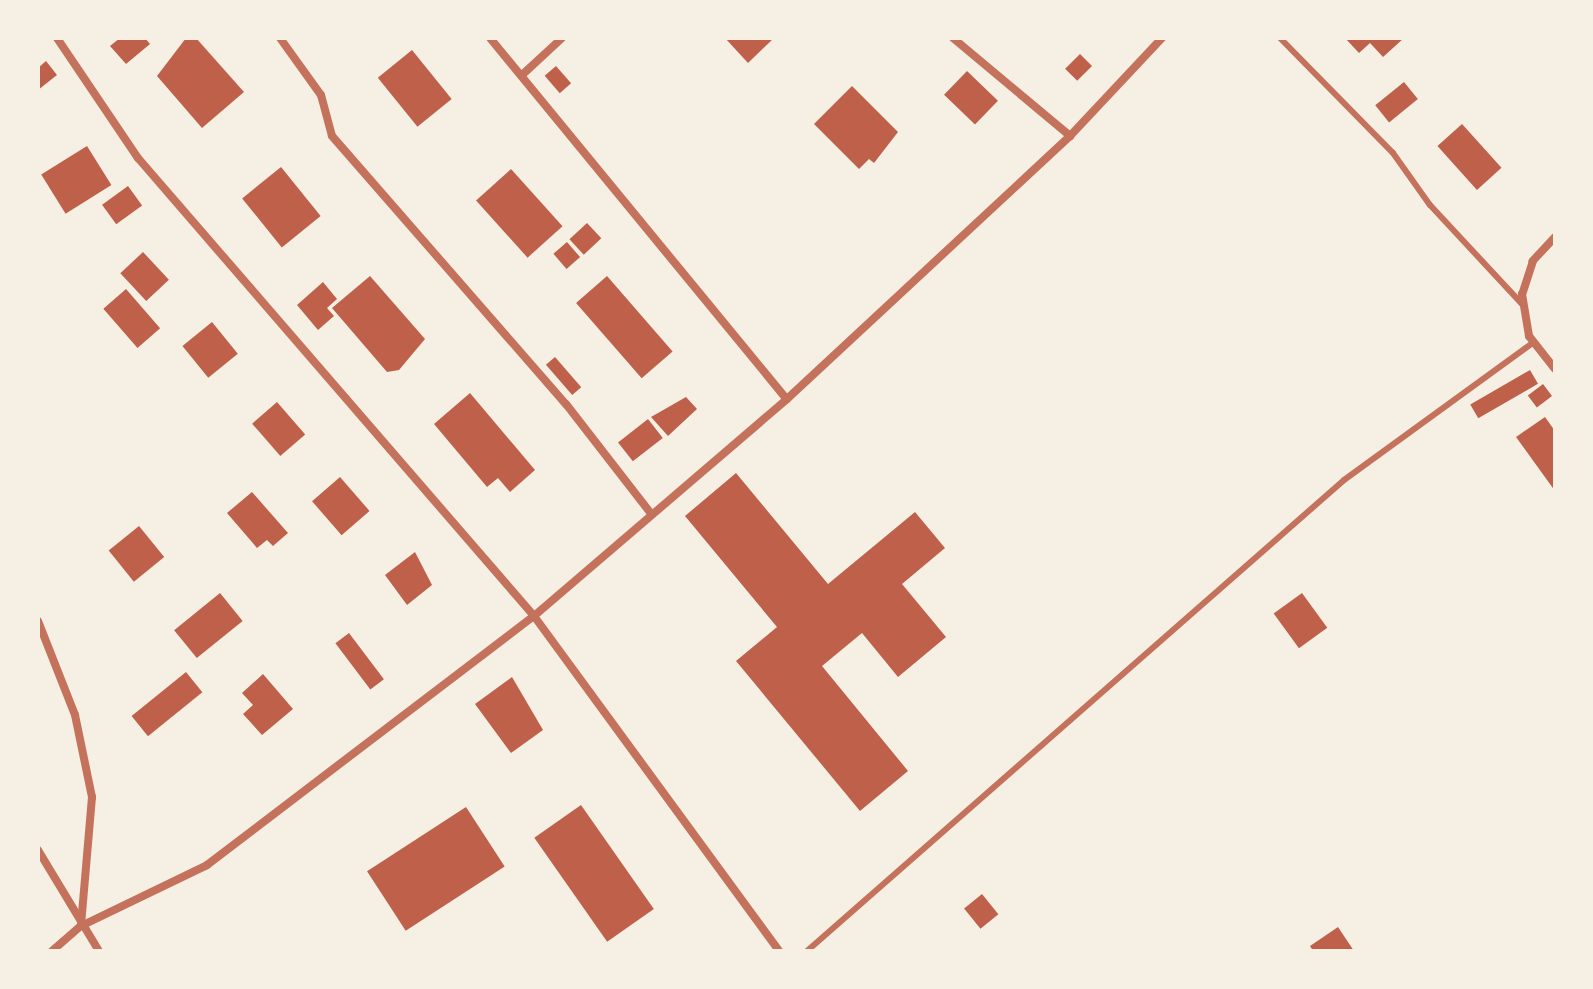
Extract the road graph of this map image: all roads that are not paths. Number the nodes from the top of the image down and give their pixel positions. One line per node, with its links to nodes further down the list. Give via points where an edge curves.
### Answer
1 (57, 38): 16 (street, via 138,158)
2 (280, 38): 15 (street, via 321,95 332,136)
3 (490, 38): 8 (street)
4 (562, 38): 8 (street)
5 (953, 38): 9 (street)
6 (1162, 38): 9 (street)
7 (1280, 38): 11 (lane, via 1393,153 1438,215)
8 (522, 75): 14 (street)
9 (1070, 136): 14 (street)
10 (1555, 237): 11 (street, via 1533,261)
11 (1523, 305): 12 (street)
12 (1532, 339): 13 (street); 23 (lane, via 1344,480)
13 (1555, 369)
14 (787, 399): 15 (street)
15 (652, 515): 16 (street)
16 (534, 616): 19 (street, via 207,865); 22 (street)
17 (38, 621): 19 (street, via 88,768 91,822)
18 (38, 850): 19 (street)
19 (81, 926): 20 (street); 21 (street)
20 (52, 951)
21 (99, 951)
22 (779, 951)
23 (807, 951)

